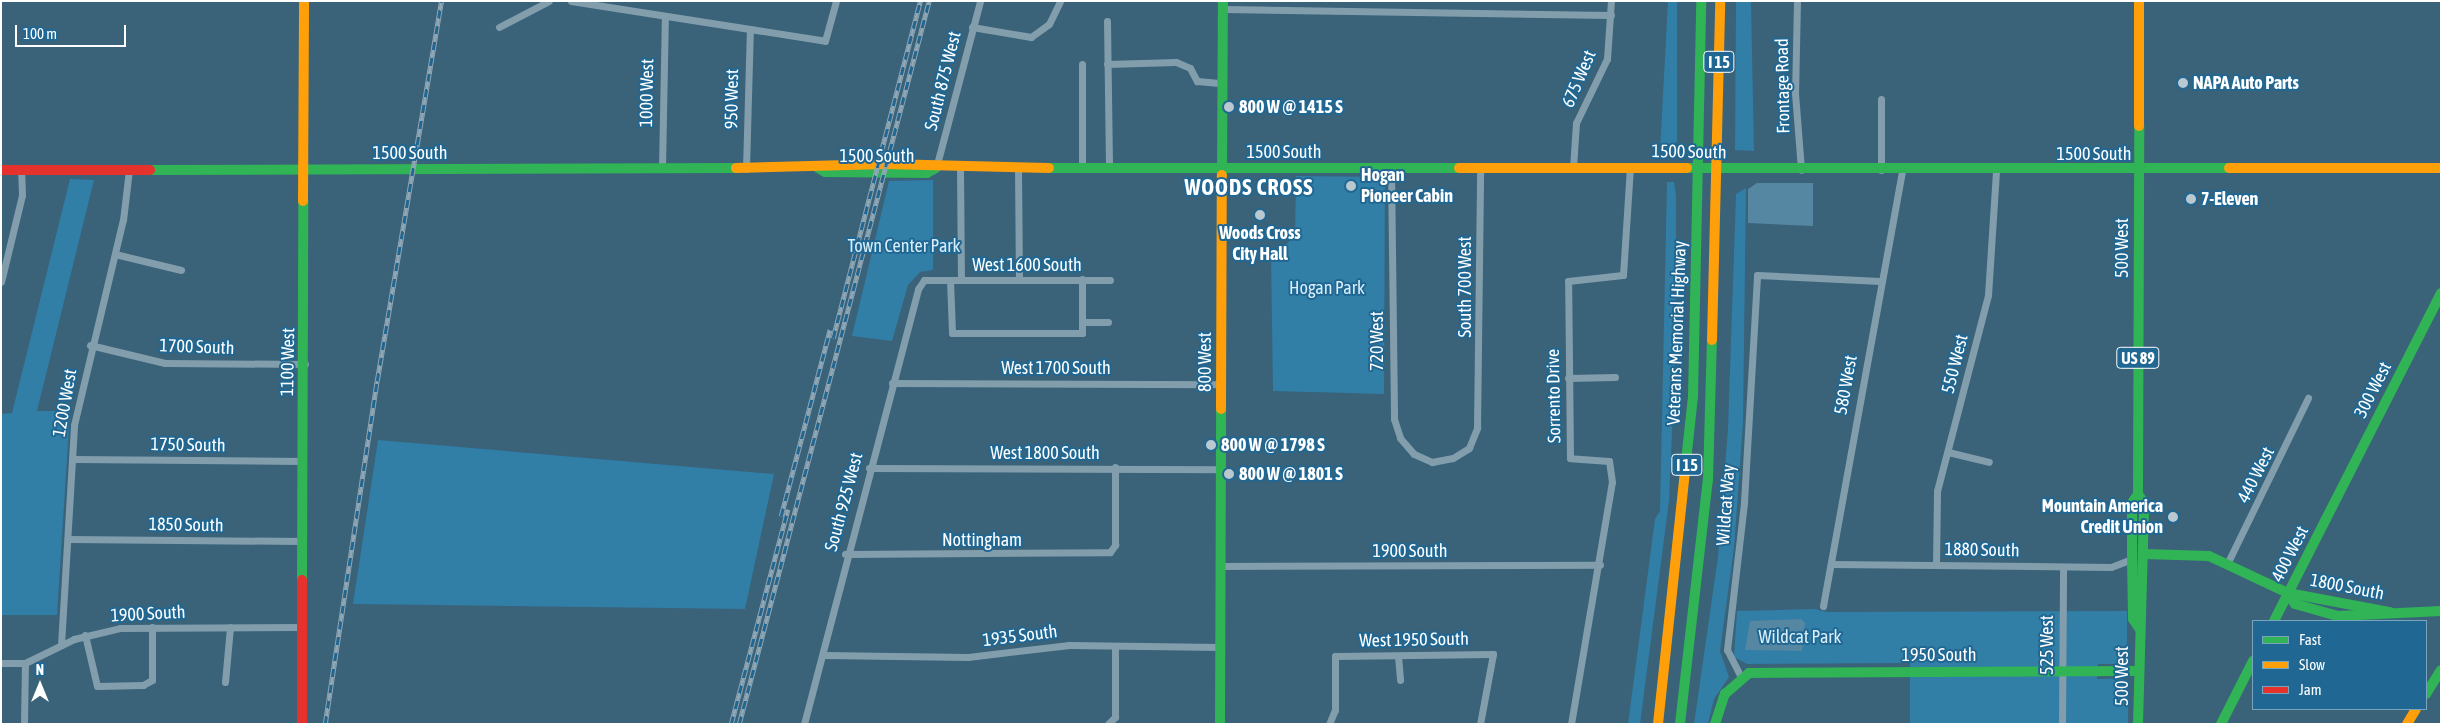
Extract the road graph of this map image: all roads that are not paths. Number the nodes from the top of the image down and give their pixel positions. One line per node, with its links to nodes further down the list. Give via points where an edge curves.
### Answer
1 (304, 1): 39 (main road, 1100 West)
2 (549, 1): 16 (street)
3 (571, 1): 14 (street)
4 (836, 1): 18 (street, via 825,41)
5 (980, 1): 17 (street, South 875 West)
6 (1060, 1): 17 (street, via 1050,24 1031,37)
7 (1612, 1): 13 (street, 675 West)
8 (1701, 1): 119 (main road, Veterans Memorial Highway / I 15, via 1693,397)
9 (1720, 1): 120 (main road, Veterans Memorial Highway / I 15, via 1708,480)
10 (1797, 1): 40 (street, Frontage Road, via 1796,93)
11 (2139, 1): 44 (main road, 500 West / US 89)
12 (1223, 5): 13 (street); 21 (main road, 800 West)
13 (1611, 15): 32 (street, 675 West, via 1607,59 1576,123)
14 (666, 18): 18 (street); 23 (street, 1000 West)
15 (1107, 21): 20 (street)
16 (499, 27)
17 (972, 27): 24 (street, South 875 West)
18 (750, 29): 35 (street, 950 West)
19 (1082, 64): 27 (street)
20 (1108, 64): 21 (street, via 1176,62 1190,68 1197,81); 28 (street)
21 (1222, 82): 29 (main road, 800 West)
22 (1881, 99): 41 (street)
23 (662, 168): 35 (main road, 1500 South); 39 (main road, 1500 South)
24 (936, 168): 25 (main road, 1500 South); 35 (main road, 1500 South, via 919,164)
25 (960, 168): 26 (main road, 1500 South); 48 (street)
26 (1018, 168): 27 (main road, 1500 South); 49 (street)
27 (1082, 168): 28 (main road, 1500 South)
28 (1109, 168): 29 (main road, 1500 South)
29 (1222, 168): 30 (main road, 1500 South); 63 (main road, 800 West)
30 (1391, 168): 31 (main road, 1500 South); 64 (street, 720 West)
31 (1480, 168): 32 (main road, 1500 South); 64 (street, South 700 West, via 1479,408 1469,448 1453,458 1432,462 1414,454 1400,438)
32 (1573, 168): 33 (main road, 1500 South)
33 (1630, 168): 40 (main road, 1500 South); 61 (street, Sorrento Drive, via 1622,275 1568,281)
34 (2441, 168): 44 (main road, 1500 South)
35 (746, 169)
36 (1, 170): 37 (main road, 1500 South)
37 (21, 170): 38 (main road, 1500 South); 53 (street, via 22,195)
38 (129, 170): 39 (main road, 1500 South); 45 (street, 1200 West)
39 (305, 170): 59 (main road, 1100 West)
40 (1801, 170): 41 (main road, 1500 South)
41 (1881, 170): 42 (main road, 1500 South)
42 (1902, 170): 43 (main road, 1500 South); 52 (street, 580 West)
43 (1996, 170): 44 (main road, 1500 South); 66 (street, 550 West, via 1988,295)
44 (2138, 170): 73 (main road, 500 West / US 89)
45 (114, 254): 46 (street); 58 (street, 1200 West)
46 (181, 270)
47 (950, 280): 48 (street, West 1600 South); 54 (street, West 1600 South, via 924,280); 56 (street, via 952,332 1082,333)
48 (961, 280): 49 (street, West 1600 South)
49 (1019, 280): 50 (street, West 1600 South)
50 (1082, 280): 51 (street, West 1600 South); 56 (street)
51 (1110, 280)
52 (1880, 281): 80 (street, 580 West); 106 (street, Wildcat Way, via 1757,275 1744,502 1727,650)
53 (1, 282)
54 (918, 289): 62 (street, South 925 West)
55 (2441, 293): 74 (main road, 300 West)
56 (1082, 322): 57 (street)
57 (1108, 322)
58 (90, 345): 59 (street, 1700 South, via 165,363); 67 (street, 1200 West)
59 (305, 364): 68 (main road, 1100 West)
60 (1615, 377): 61 (street)
61 (1568, 378): 82 (street, Sorrento Drive, via 1570,458 1609,461 1611,500)
62 (892, 383): 63 (street, West 1700 South); 71 (street, South 925 West)
63 (1221, 384): 72 (main road, 800 West)
64 (1392, 393)
65 (2308, 398): 81 (street, 440 West)
66 (1948, 452): 69 (street); 83 (street, 550 West, via 1937,491)
67 (72, 459): 68 (street, 1750 South); 75 (street, 1200 West)
68 (303, 461): 76 (main road, 1100 West)
69 (1989, 462)
70 (1116, 467): 71 (street, West 1800 South); 72 (street, West 1800 South); 77 (street, Nottingham, via 1115,545 1110,552 1094,556)
71 (869, 468): 77 (street, South 925 West)
72 (1220, 469): 84 (main road, 800 West)
73 (2138, 494): 78 (main road, 500 West / US 89, via 2144,503); 79 (main road, 500 West / US 89, via 2132,503)
74 (2335, 502): 86 (main road, 400 West)
75 (68, 539): 76 (street, 1850 South); 95 (street, 1200 West)
76 (303, 541): 92 (main road, 1100 West)
77 (845, 554): 98 (street, South 925 West)
78 (2144, 554): 81 (main road, 1800 South, via 2202,555); 93 (main road, 500 West / US 89, via 2143,619)
79 (2132, 559): 85 (street, 1880 South, via 2111,566); 93 (main road, 500 West / US 89, via 2133,619)
80 (1831, 564): 83 (street, 1880 South); 87 (street, 580 West)
81 (2227, 564): 86 (main road, 1800 South)
82 (1600, 565): 84 (street, 1900 South); 118 (street, Sorrento Drive)
83 (1936, 565): 85 (street, 1880 South)
84 (1220, 566): 97 (main road, 800 West)
85 (2063, 567): 104 (street, 525 West)
86 (2288, 593): 88 (main road, 1800 South, via 2295,604 2326,614 2370,618 2390,612); 89 (main road, 400 West)
87 (1824, 606)
88 (2441, 611)
89 (2274, 620)
90 (152, 627): 91 (street, 1900 South); 94 (street, 1900 South); 94 (street, via 151,682 103,687 94,683)
91 (230, 627): 92 (street, 1900 South); 108 (street)
92 (303, 627): 112 (main road, 1100 West)
93 (2138, 628): 105 (main road, 500 West / US 89)
94 (85, 635): 95 (street, 1900 South)
95 (62, 645): 101 (street, 1900 South)
96 (1115, 647): 97 (street, 1935 South); 98 (street, 1935 South, via 1069,645 968,657); 114 (street, via 1116,718)
97 (1220, 647): 115 (main road, 800 West)
98 (822, 655): 113 (street, South 925 West)
99 (1398, 656): 107 (street); 116 (street, West 1950 South, via 1335,656 1335,710); 117 (street, West 1950 South, via 1493,654)
100 (1, 663): 101 (street, 1900 South)
101 (25, 663): 111 (street)
102 (2252, 664): 124 (main road)
103 (2441, 670): 109 (main road)
104 (2062, 671): 105 (main road, 1950 South); 106 (main road, 1950 South, via 1803,671); 122 (street, 525 West)
105 (2138, 671): 123 (main road, 500 West / US 89)
106 (1741, 677): 121 (main road, via 1722,700)
107 (1400, 680)
108 (225, 682)
109 (2427, 692)
110 (2415, 710): 125 (main road)
111 (24, 724)
112 (302, 724)
113 (804, 724)
114 (1108, 724)
115 (1220, 724)
116 (1329, 724)
117 (1480, 724)
118 (1571, 724)
119 (1658, 724)
120 (1680, 724)
121 (1716, 724)
122 (2062, 724)
123 (2138, 724)
124 (2221, 724)
125 (2407, 724)

